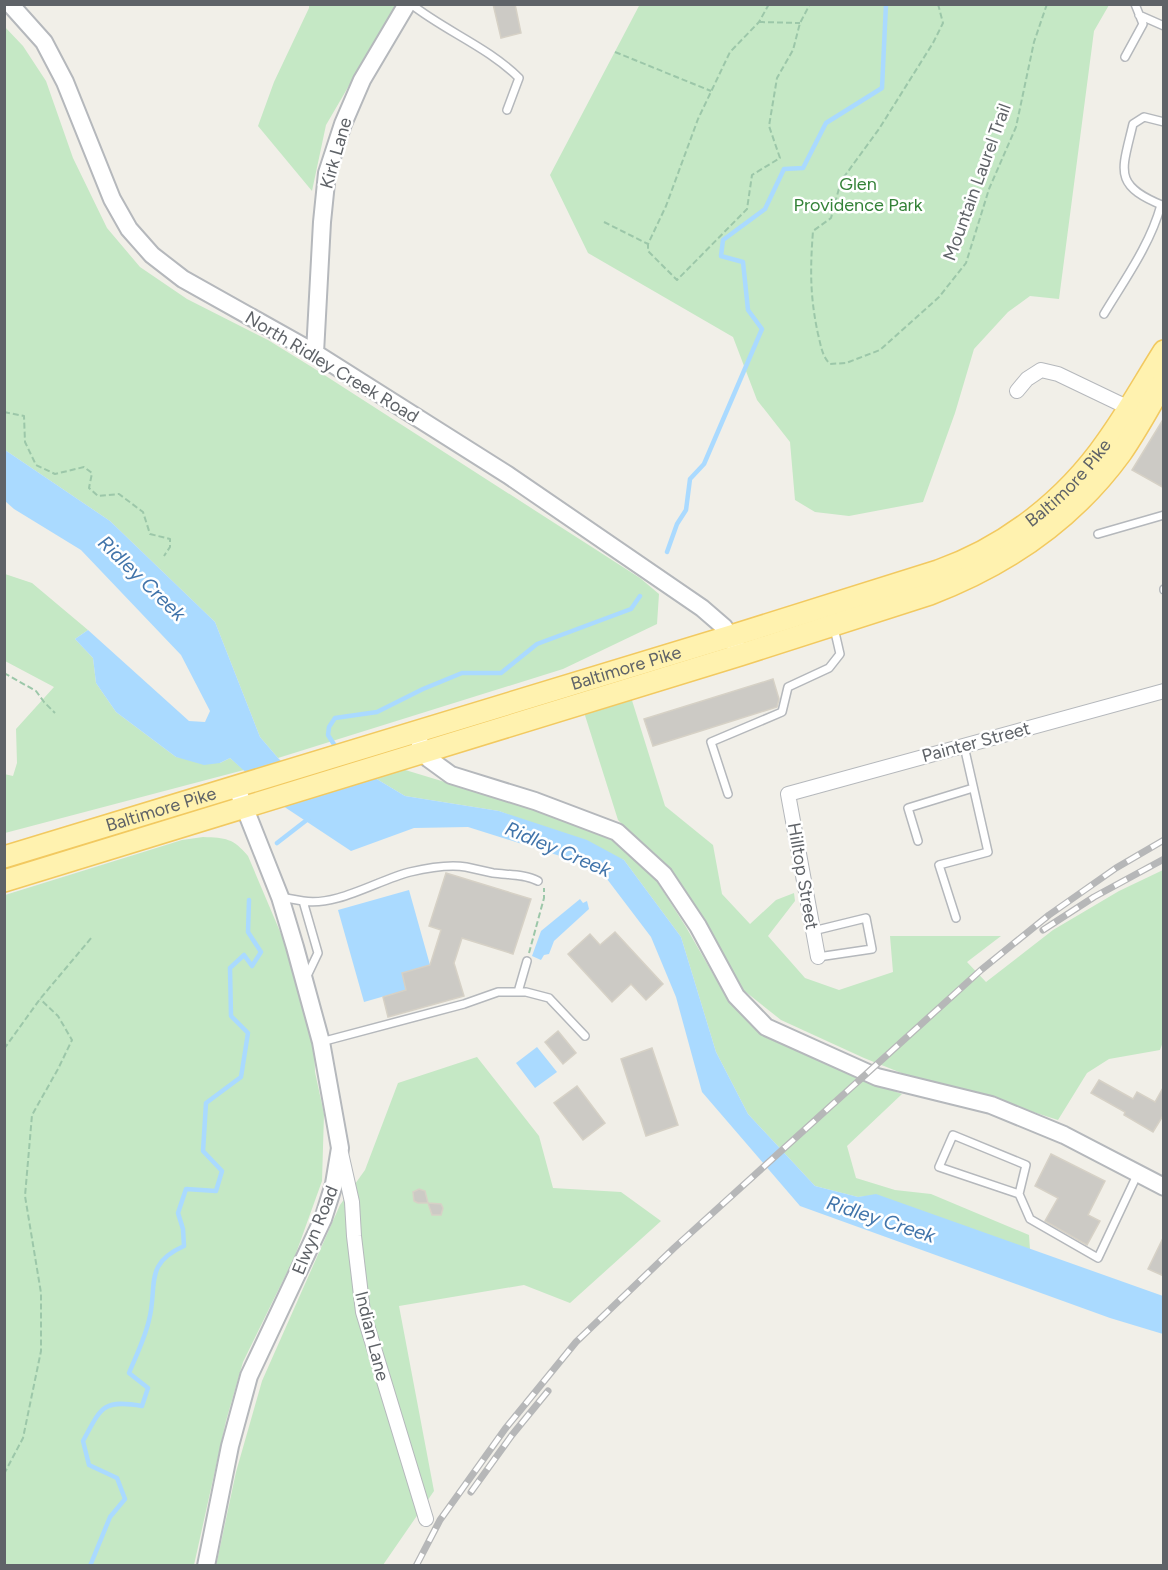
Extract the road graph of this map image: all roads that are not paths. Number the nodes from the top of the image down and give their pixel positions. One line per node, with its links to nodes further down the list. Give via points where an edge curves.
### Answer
1 (10, 4): 12 (street, North Ridley Creek Road, via 44,42 65,82 112,199 129,229 152,255 183,279)
2 (409, 4): 7 (lane, via 488,53 519,78); 12 (street, Kirk Lane, via 362,80 342,124 327,173)
3 (1135, 4): 4 (lane)
4 (1139, 15): 5 (lane); 6 (lane, via 1143,24)
5 (1164, 26)
6 (1125, 57)
7 (507, 110)
8 (1164, 122): 9 (lane, via 1144,117 1133,124 1123,171 1131,189)
9 (1162, 205): 10 (lane, via 1147,241)
10 (1104, 314)
11 (1164, 351): 15 (main road, Baltimore Pike)
12 (315, 353): 19 (street, North Ridley Creek Road, via 516,481 702,608 713,616)
13 (1164, 381): 18 (main road, Baltimore Pike, via 1108,469 1082,499 1038,537 961,582)
14 (1017, 391): 15 (street, via 1041,370 1058,374)
15 (1129, 408): 19 (main road, Baltimore Pike, via 1069,487 1042,512 997,543 953,566)
16 (1164, 515): 17 (lane)
17 (1098, 534)
18 (834, 625): 19 (main road, Baltimore Pike); 26 (lane, via 840,654 829,668 788,687 782,712 711,742)
19 (735, 646): 21 (main road, Baltimore Pike); 23 (main road, Baltimore Pike)
20 (1164, 691): 22 (street, Painter Street)
21 (416, 733): 23 (street); 24 (main road, Baltimore Pike)
22 (964, 746): 25 (lane); 27 (street, Painter Street)
23 (424, 753): 28 (main road, Baltimore Pike); 44 (street, via 451,775 616,832 664,875 698,926 736,996 766,1027 877,1077 991,1105 1064,1135)
24 (244, 784): 28 (street, Elwyn Road); 30 (main road, Baltimore Pike)
25 (973, 788): 29 (lane, via 908,808); 35 (lane, via 988,852 939,864)
26 (728, 794)
27 (788, 794): 36 (street, Hilltop Street)
28 (244, 808): 31 (main road, Baltimore Pike); 33 (street, Elwyn Road)
29 (918, 841)
30 (4, 857)
31 (4, 881)
32 (538, 881): 34 (lane, via 464,866 437,868 410,872 314,903)
33 (280, 897): 34 (lane); 39 (street, Elwyn Road)
34 (303, 901): 39 (lane, via 318,953)
35 (956, 918)
36 (813, 931): 37 (street, Hilltop Street); 37 (lane, via 866,918 872,949)
37 (818, 957)
38 (527, 961): 40 (lane)
39 (304, 981): 42 (street, Elwyn Road)
40 (519, 992): 41 (lane, via 549,998); 42 (lane, via 498,992)
41 (585, 1036)
42 (321, 1042): 43 (street, Elwyn Road)
43 (340, 1148): 47 (street, Indian Lane, via 352,1202 363,1312); 48 (street, Elwyn Road, via 323,1219 249,1376 230,1446)
44 (1138, 1173): 45 (street); 46 (lane, via 1098,1258 1030,1219)
45 (1164, 1187)
46 (1019, 1194): 46 (lane, via 939,1167 953,1135 1026,1165)
47 (426, 1519)
48 (206, 1566)

